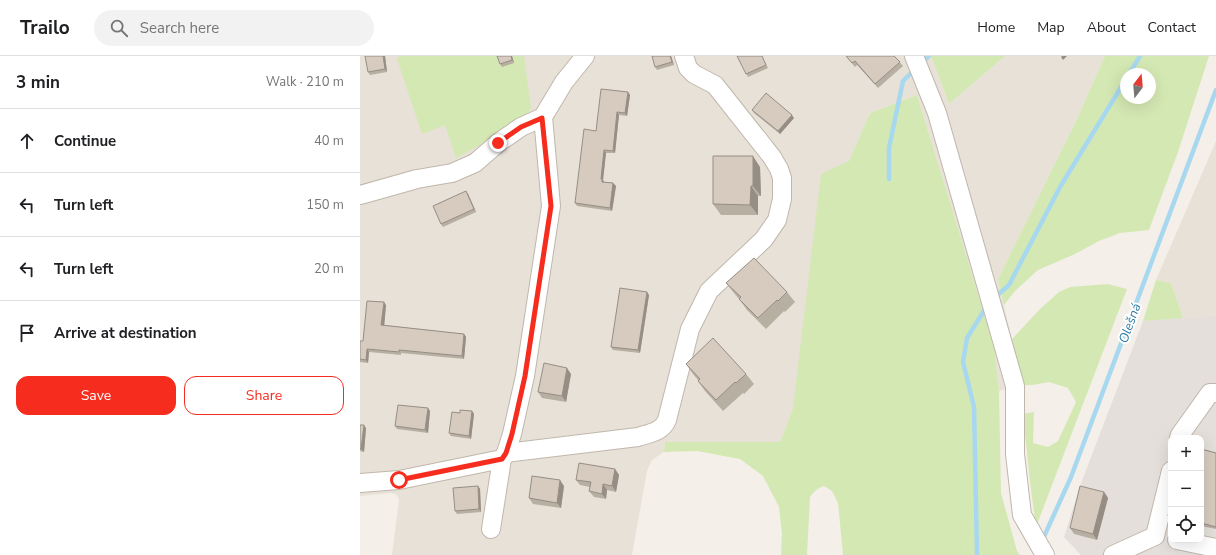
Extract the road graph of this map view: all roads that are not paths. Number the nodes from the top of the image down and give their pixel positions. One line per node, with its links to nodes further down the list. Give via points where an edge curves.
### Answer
1 (585, 56): 4 (street, via 564,82)
2 (684, 56): 8 (street, via 688,68 715,86 772,157 782,178 782,199 777,220 764,238 709,291 690,329 665,426 659,431 638,437)
3 (914, 56): 15 (street, via 937,113 1015,386 1015,454 1022,515)
4 (542, 118): 5 (street, via 515,131 475,163 464,168); 8 (street, via 551,206 525,376 512,434)
5 (360, 195)
6 (1216, 393): 7 (street, via 1210,393)
7 (1180, 435)
8 (504, 456): 9 (street, via 399,480); 11 (street)
9 (360, 484)
10 (1168, 496): 12 (street)
11 (491, 529)
12 (1163, 537): 16 (street)
13 (1192, 543): 14 (street)
14 (1216, 548)
15 (1045, 555)
16 (1114, 555)

